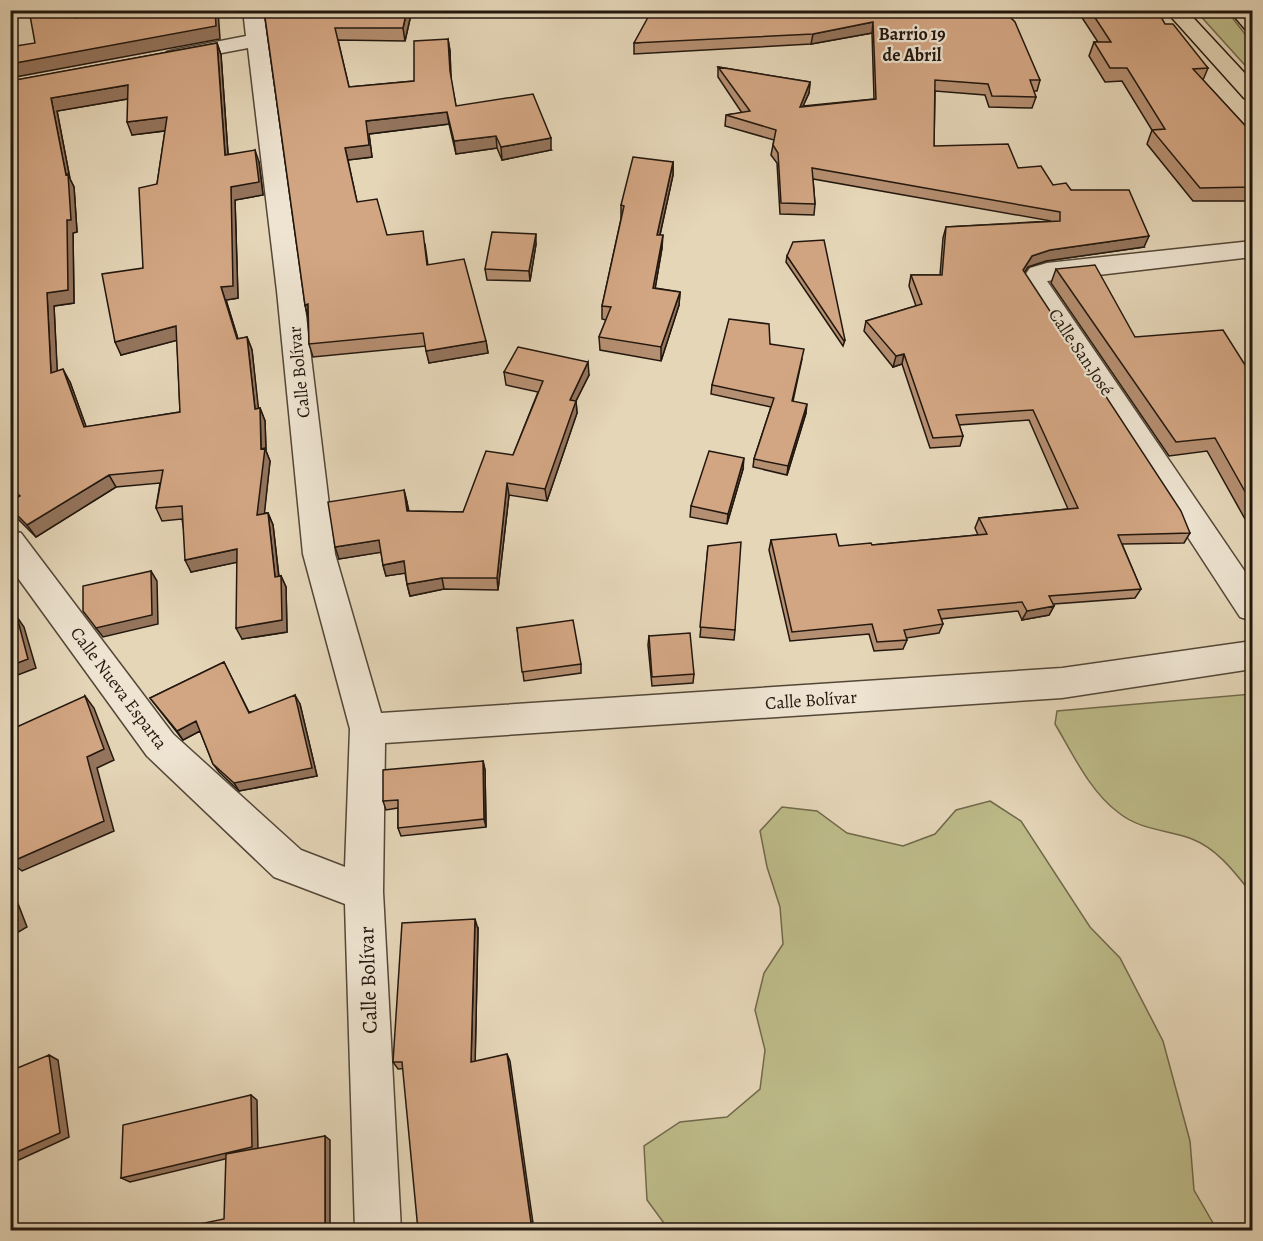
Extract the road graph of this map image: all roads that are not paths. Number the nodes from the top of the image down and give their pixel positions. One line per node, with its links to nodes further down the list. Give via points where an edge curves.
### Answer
1 (1175, 10): 6 (main road)
2 (1239, 10): 4 (main road)
3 (255, 25): 5 (street); 11 (street, Calle Bolívar, via 289,279 319,554)
4 (1252, 26)
5 (152, 60)
6 (1252, 93)
7 (1252, 249): 9 (street, Calle San José, via 1047,271 1034,281)
8 (10, 542): 12 (street, Calle Nueva Esparta, via 160,745 288,864)
9 (1252, 608)
10 (1252, 655): 11 (street, Calle Bolívar, via 1062,683)
11 (368, 729): 12 (street, Calle Bolívar)
12 (364, 892): 13 (street, Calle Bolívar)
13 (378, 1230)

